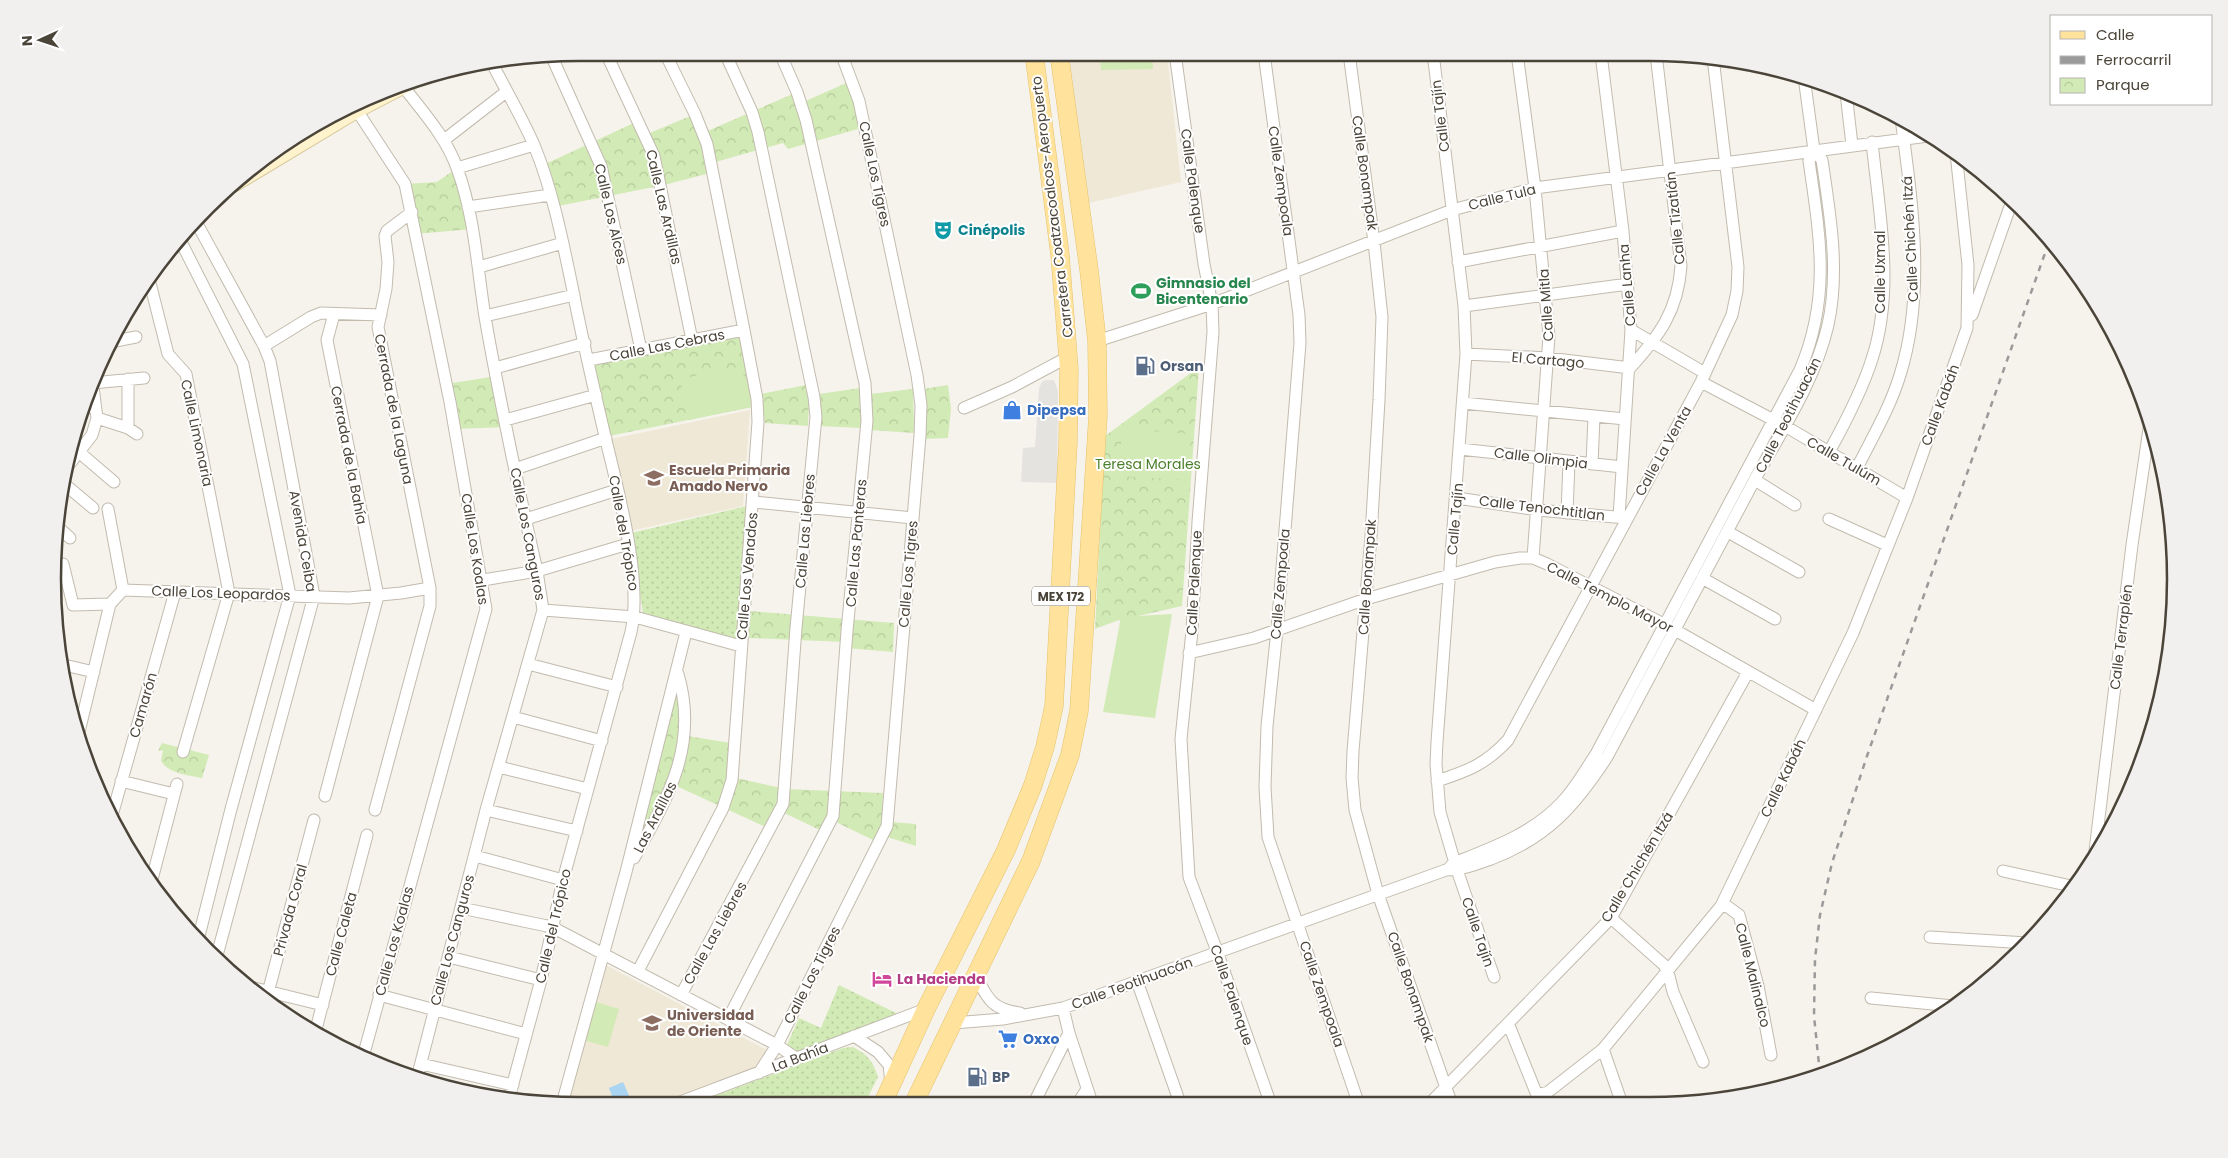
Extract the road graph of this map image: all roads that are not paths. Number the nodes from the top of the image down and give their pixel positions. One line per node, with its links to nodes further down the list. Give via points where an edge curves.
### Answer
1 (610, 61): 68 (street, Calle Las Ardillas, via 654,156)
2 (669, 61): 64 (street, Calle Los Venados, via 706,144)
3 (729, 61): 116 (street, Calle Las Liebres, via 758,132 814,397 816,417)
4 (784, 61): 120 (street, Calle Las Panteras, via 806,120 865,384 867,421)
5 (844, 61): 123 (street, Calle Los Tigres, via 859,101 920,391)
6 (1035, 61): 38 (main road, Carretera Coatzacoalcos-Aeropuerto / MEX 172)
7 (1060, 61): 39 (main road, Carretera Coatzacoalcos-Aeropuerto / MEX 172)
8 (1176, 61): 58 (street, Calle Palenque)
9 (1265, 61): 52 (street, Calle Zempoala)
10 (1350, 61): 46 (street, Calle Bonampak)
11 (1433, 61): 42 (street, Calle Tajín)
12 (1518, 61): 36 (street, Calle Mitla)
13 (1602, 61): 35 (street, Calle Lanha)
14 (1657, 61): 34 (street, Calle Tizatlán)
15 (554, 62): 73 (street, Calle Los Alces, via 601,166)
16 (1713, 66): 31 (street, Calle La Venta)
17 (495, 68): 20 (street, Calle del Trópico)
18 (1805, 86): 30 (street, Calle Teotihuacán)
19 (407, 91): 26 (street, Calle Los Canguros)
20 (506, 92): 26 (street); 28 (street, Calle del Trópico)
21 (1847, 101): 29 (street)
22 (358, 111): 43 (street, Calle Los Koalas, via 405,183)
23 (1901, 127): 25 (street, Calle Chichén Itzá)
24 (1918, 137): 25 (street, Calle Tula)
25 (1903, 139): 27 (street, Calle Tula); 106 (street, Calle Chichén Itzá, via 1913,228 1914,309 1900,377)
26 (444, 140): 33 (street, Calle Los Canguros)
27 (1872, 142): 29 (street, Calle Tula); 99 (street, Calle Uxmal, via 1882,248 1883,291 1879,331 1860,390)
28 (534, 145): 33 (street); 37 (street, Calle del Trópico)
29 (1852, 145): 30 (street, Calle Tula)
30 (1814, 150): 31 (street, Calle Tula); 55 (street, Calle Teotihuacán, via 1822,160 1830,214 1833,256)
31 (1726, 163): 34 (street, Calle Tula); 80 (street, Calle La Venta, via 1738,267 1737,291 1732,315)
32 (1957, 163): 63 (street, Calle Kabáh, via 1968,265)
33 (457, 168): 40 (street, Calle Los Canguros)
34 (1670, 170): 35 (street, Calle Tula); 70 (street, Calle Tizatlán, via 1680,279 1670,313)
35 (1617, 177): 36 (street, Calle Tula); 45 (street, Calle Lanha)
36 (1535, 188): 42 (street, Calle Tula); 49 (street, Calle Mitla)
37 (550, 195): 40 (street); 47 (street, Calle del Trópico)
38 (1052, 196): 39 (main road, via 1064,191); 75 (main road, Carretera Coatzacoalcos-Aeropuerto / MEX 172)
39 (1079, 200): 69 (main road, Carretera Coatzacoalcos-Aeropuerto / MEX 172)
40 (468, 207): 51 (street, Calle Los Canguros)
41 (2010, 208): 63 (street, Calle Kabáh)
42 (1452, 210): 46 (street, Calle Tula); 50 (street, Calle Tajín)
43 (412, 212): 61 (street, Cerrada de la Laguna, via 385,236 388,262); 137 (street, Calle Los Koalas)
44 (200, 227): 72 (street, Avenida Ceiba)
45 (1623, 231): 49 (street); 53 (street, Calle Lanha)
46 (1374, 242): 52 (street, Calle Tula); 148 (street, Calle Bonampak, via 1382,351)
47 (563, 243): 51 (street); 56 (street, Calle del Trópico)
48 (183, 246): 145 (street, Avenida Ceiba, via 243,364)
49 (1541, 248): 50 (street); 57 (street, Calle Mitla)
50 (1458, 262): 59 (street, Calle Tajín)
51 (479, 267): 62 (street, Calle Los Canguros)
52 (1294, 273): 58 (street, Calle Tula); 154 (street, Calle Zempoala, via 1299,314 1299,362)
53 (1628, 284): 57 (street); 65 (street, Calle Lanha)
54 (151, 288): 144 (street, Calle Limonaria, via 168,354 186,374)
55 (1826, 292): 94 (street, Calle Teotihuacán, via 1810,348); 95 (street, Calle Teotihuacán, via 1828,324 1821,351)
56 (574, 295): 62 (street); 71 (street, Calle del Trópico)
57 (1547, 295): 59 (street); 76 (street, Calle Mitla)
58 (1212, 304): 69 (street, Calle Tula); 157 (street, Calle Palenque, via 1212,364)
59 (1464, 306): 74 (street, Calle Tajín)
60 (334, 314): 61 (street); 72 (street, via 311,316); 147 (street, Cerrada de la Bahía, via 326,340)
61 (380, 315): 141 (street, Cerrada de la Laguna, via 378,328)
62 (485, 316): 78 (street, Calle Los Canguros)
63 (1967, 328): 113 (street, Calle Kabáh)
64 (744, 330): 68 (street, Calle Las Cebras); 114 (street, Calle Los Venados, via 757,399)
65 (1631, 330): 70 (street, Calle Tulúm); 79 (street, Calle Lanha)
66 (136, 336): 67 (street)
67 (121, 340)
68 (692, 340): 73 (street, Calle Las Cebras)
69 (1097, 340): 139 (main road, Carretera Coatzacoalcos-Aeropuerto / MEX 172, via 1098,416)
70 (1653, 342): 79 (street, Calle Tizatlán); 80 (street, Calle Tulúm)
71 (585, 343): 77 (street, Calle del Trópico); 78 (street)
72 (264, 346): 146 (street, Avenida Ceiba, via 270,361)
73 (641, 350): 77 (street, Calle Las Cebras)
74 (1466, 354): 76 (street, El Cartago); 86 (street, Calle Tajín)
75 (1068, 358): 87 (street); 138 (main road, Carretera Coatzacoalcos-Aeropuerto / MEX 172)
76 (1548, 358): 79 (street, El Cartago); 90 (street, Calle Mitla)
77 (589, 360): 84 (street, Calle del Trópico)
78 (495, 368): 93 (street, Calle Los Canguros)
79 (1630, 368): 92 (street, Calle Lanha)
80 (1703, 377): 94 (street, Calle Tulúm); 122 (street, Calle La Venta)
81 (144, 378): 82 (street)
82 (128, 379): 83 (street); 89 (street, via 132,431)
83 (101, 380)
84 (596, 395): 93 (street); 96 (street, Calle del Trópico)
85 (94, 399): 89 (street)
86 (1463, 403): 90 (street); 98 (street, Calle Tajín)
87 (964, 408)
88 (90, 411): 89 (street)
89 (96, 412): 100 (street, via 92,435)
90 (1545, 412): 91 (street); 102 (street, Calle Mitla)
91 (1594, 417): 92 (street); 104 (street)
92 (1625, 418): 105 (street, Calle Lanha)
93 (505, 420): 107 (street, Calle Los Canguros)
94 (1774, 420): 95 (street, Calle Tulúm); 153 (street, Calle Teotihuacán)
95 (1785, 426): 99 (street, Calle Tulúm); 108 (street, Calle Teotihuacán)
96 (606, 438): 107 (street); 111 (street, Calle del Trópico)
97 (2147, 440): 180 (street, Calle Terraplén)
98 (1460, 449): 102 (street, Calle Olimpia); 112 (street, Calle Tajín)
99 (1829, 452): 106 (street, Calle Tulúm)
100 (80, 453): 101 (street); 109 (street)
101 (76, 458)
102 (1542, 458): 103 (street, Calle Olimpia); 119 (street, Calle Mitla)
103 (1569, 462): 104 (street, Calle Olimpia); 121 (street)
104 (1592, 464): 105 (street, Calle Olimpia)
105 (1622, 467): 122 (street, Calle Lanha)
106 (1857, 468): 113 (street, Calle Tulúm)
107 (515, 469): 124 (street, Calle Los Canguros)
108 (1755, 480): 115 (street); 127 (street, Calle Teotihuacán)
109 (114, 482)
110 (69, 488): 117 (street)
111 (617, 490): 124 (street); 129 (street, Calle del Trópico)
112 (1457, 498): 119 (street, Calle Tenochtitlan); 135 (street, Calle Tajín)
113 (1907, 498): 130 (street, Calle Kabáh)
114 (754, 502): 116 (street); 156 (street, Calle Los Venados)
115 (1795, 505)
116 (808, 507): 120 (street); 212 (street, Calle Las Liebres, via 782,809)
117 (94, 508)
118 (108, 510): 142 (street)
119 (1538, 510): 121 (street, Calle Tenochtitlan); 131 (street, Calle Mitla)
120 (859, 512): 123 (street); 220 (street, Calle Las Panteras, via 833,816)
121 (1567, 513): 122 (street, Calle Tenochtitlan)
122 (1623, 517): 140 (street, Calle La Venta)
123 (913, 518): 227 (street, Calle Los Tigres, via 886,830)
124 (526, 519): 133 (street, Calle Los Canguros)
125 (1829, 519): 130 (street)
126 (64, 532): 128 (street)
127 (1728, 532): 134 (street); 136 (street, Calle Teotihuacán)
128 (70, 538)
129 (628, 544): 133 (street); 151 (street, Calle del Trópico, via 635,598)
130 (1887, 545): 164 (street, Calle Kabáh, via 1853,633)
131 (1533, 558): 135 (street, Calle Templo Mayor, via 1508,559); 140 (street, Calle Templo Mayor)
132 (64, 564): 149 (street, via 72,604)
133 (537, 570): 137 (street); 150 (street, Calle Los Canguros)
134 (1799, 572)
135 (1450, 573): 148 (street, Calle Templo Mayor); 171 (street, Calle Tajín)
136 (1702, 578): 152 (street); 153 (street, Calle Teotihuacán)
137 (483, 580): 211 (street, Calle Los Koalas, via 486,608)
138 (1062, 584): 139 (main road); 181 (main road, Carretera Coatzacoalcos-Aeropuerto / MEX 172, via 1054,706 1034,785)
139 (1088, 586): 183 (main road, Carretera Coatzacoalcos-Aeropuerto / MEX 172, via 1079,711 1070,755)
140 (1592, 587): 153 (street, Calle Templo Mayor); 171 (street, Calle La Venta, via 1508,740 1478,766)
141 (430, 588): 147 (street, Calle Los Leopardos); 175 (street, Cerrada de la Laguna, via 430,606)
142 (123, 590): 143 (street, Calle Los Leopardos); 149 (street)
143 (175, 592): 144 (street, Calle Los Leopardos); 170 (street, Camarón)
144 (229, 593): 145 (street, Calle Los Leopardos); 168 (street)
145 (290, 595): 146 (street, Calle Los Leopardos); 196 (street, Avenida Ceiba)
146 (314, 596): 147 (street, Calle Los Leopardos); 199 (street, Avenida Ceiba)
147 (378, 596): 173 (street)
148 (1366, 599): 154 (street, Calle Templo Mayor); 190 (street, Calle Bonampak, via 1352,778 1355,810)
149 (110, 604): 160 (street)
150 (543, 610): 151 (street); 158 (street, Calle Los Canguros)
151 (634, 617): 155 (street); 163 (street, Calle del Trópico)
152 (1775, 619)
153 (1670, 627): 162 (street, Calle Templo Mayor); 184 (street, Calle Teotihuacán, via 1607,757 1573,805 1534,839 1502,854)
154 (1277, 630): 157 (street, Calle Templo Mayor); 194 (street, Calle Zempoala, via 1265,757 1268,837)
155 (686, 632): 156 (street); 161 (street, Las Ardillas)
156 (741, 646): 203 (street, Calle Los Venados, via 729,792)
157 (1189, 653): 200 (street, Calle Palenque, via 1181,740 1189,876)
158 (528, 664): 163 (street); 166 (street, Calle Los Canguros)
159 (69, 666): 160 (street)
160 (94, 672): 165 (street)
161 (677, 672): 186 (street, Las Ardillas); 186 (street, Las Ardillas, via 684,706 681,761 664,806)
162 (1748, 672): 164 (street, Calle Templo Mayor); 193 (street, Calle Chichén Itzá)
163 (617, 687): 167 (street, Calle del Trópico)
164 (1816, 710): 191 (street, Calle Kabáh)
165 (80, 715)
166 (513, 717): 167 (street); 169 (street, Calle Los Canguros)
167 (602, 741): 172 (street, Calle del Trópico)
168 (183, 752)
169 (499, 767): 172 (street); 176 (street, Calle Los Canguros)
170 (121, 780): 174 (street, Camarón); 187 (street, via 175,789)
171 (1437, 781): 184 (street, Calle Tajín)
172 (588, 789): 178 (street, Calle del Trópico)
173 (325, 796)
174 (114, 806)
175 (375, 810)
176 (486, 810): 178 (street); 182 (street, Calle Los Canguros)
177 (314, 820): 209 (street, Privada Coral)
178 (577, 831): 188 (street, Calle del Trópico)
179 (367, 836): 214 (street, Calle Caleta)
180 (2096, 839)
181 (1006, 850): 183 (main road); 217 (main road, Carretera Coatzacoalcos-Aeropuerto / MEX 172)
182 (475, 856): 188 (street); 192 (street, Calle Los Canguros)
183 (1032, 861): 205 (main road, Carretera Coatzacoalcos-Aeropuerto / MEX 172)
184 (1452, 868): 190 (street, Calle Teotihuacán); 206 (street, Calle Tajín)
185 (2003, 871): 189 (street)
186 (626, 872): 201 (street, Las Ardillas)
187 (153, 873)
188 (563, 880): 195 (street, Calle del Trópico)
189 (2066, 885)
190 (1378, 894): 194 (street, Calle Teotihuacán); 238 (street, Calle Bonampak)
191 (1721, 906): 204 (street, Calle Kabáh); 230 (street, Calle Malinalco, via 1739,915 1758,986)
192 (461, 908): 195 (street); 202 (street, Calle Los Canguros)
193 (1610, 918): 204 (street, via 1664,964); 222 (street, Calle Chichén Itzá)
194 (1297, 923): 200 (street, Calle Teotihuacán); 250 (street, Calle Zempoala)
195 (552, 927): 201 (street); 207 (street, Calle del Trópico)
196 (200, 931)
197 (1930, 938): 198 (street)
198 (2018, 942)
199 (218, 950)
200 (1217, 951): 208 (street, Calle Teotihuacán); 249 (street, Calle Palenque)
201 (603, 953): 203 (street); 241 (street)
202 (449, 958): 207 (street); 218 (street, Calle Los Canguros)
203 (638, 971): 212 (street)
204 (1668, 972): 228 (street, Calle Kabáh); 232 (street, via 1673,992)
205 (976, 976): 219 (street, via 988,1000 1010,1012); 221 (main road, Carretera Coatzacoalcos-Aeropuerto / MEX 172)
206 (1494, 977)
207 (541, 980): 225 (street, Calle del Trópico)
208 (1137, 981): 216 (street, Calle Teotihuacán); 248 (street)
209 (268, 993)
210 (273, 996): 214 (street)
211 (379, 996): 218 (street); 229 (street, Calle Los Koalas)
212 (681, 996): 220 (street)
213 (1871, 998): 215 (street)
214 (323, 1005): 223 (street, Calle Caleta)
215 (1943, 1005)
216 (1063, 1008): 219 (street, Calle Teotihuacán); 224 (street)
217 (926, 1009): 226 (street, La Bahía); 237 (main road, Carretera Coatzacoalcos-Aeropuerto / MEX 172)
218 (434, 1011): 225 (street); 233 (street, Calle Los Canguros)
219 (1029, 1014): 221 (street, Calle Teotihuacán)
220 (728, 1019): 227 (street)
221 (953, 1023): 244 (main road, Carretera Coatzacoalcos-Aeropuerto / MEX 172)
222 (1508, 1023): 228 (street, Calle Kabáh, via 1537,1094 1548,1092); 238 (street, Calle Chichén Itzá)
223 (317, 1025)
224 (1069, 1033): 239 (street); 245 (street)
225 (526, 1034): 236 (street, Calle del Trópico)
226 (854, 1036): 231 (street, La Bahía); 237 (street, via 878,1052 888,1065)
227 (777, 1045): 231 (street); 235 (street, Calle Los Tigres)
228 (1603, 1049): 253 (street)
229 (365, 1050)
230 (1771, 1055)
231 (796, 1058): 235 (street, La Bahía)
232 (1703, 1062)
233 (420, 1064): 234 (street, Calle Los Canguros); 236 (street)
234 (419, 1071)
235 (759, 1073): 242 (street, La Bahía)
236 (513, 1085): 240 (street, Calle del Trópico)
237 (891, 1086): 243 (main road, Carretera Coatzacoalcos-Aeropuerto / MEX 172)
238 (1446, 1087): 251 (street, Calle Chichén Itzá); 252 (street, Calle Bonampak)
239 (1087, 1089): 246 (street); 247 (street)
240 (511, 1092)
241 (564, 1097)
242 (694, 1097)
243 (886, 1097)
244 (917, 1097)
245 (1037, 1097)
246 (1082, 1097)
247 (1090, 1097)
248 (1178, 1097)
249 (1268, 1097)
250 (1356, 1097)
251 (1436, 1097)
252 (1449, 1097)
253 (1621, 1097)

